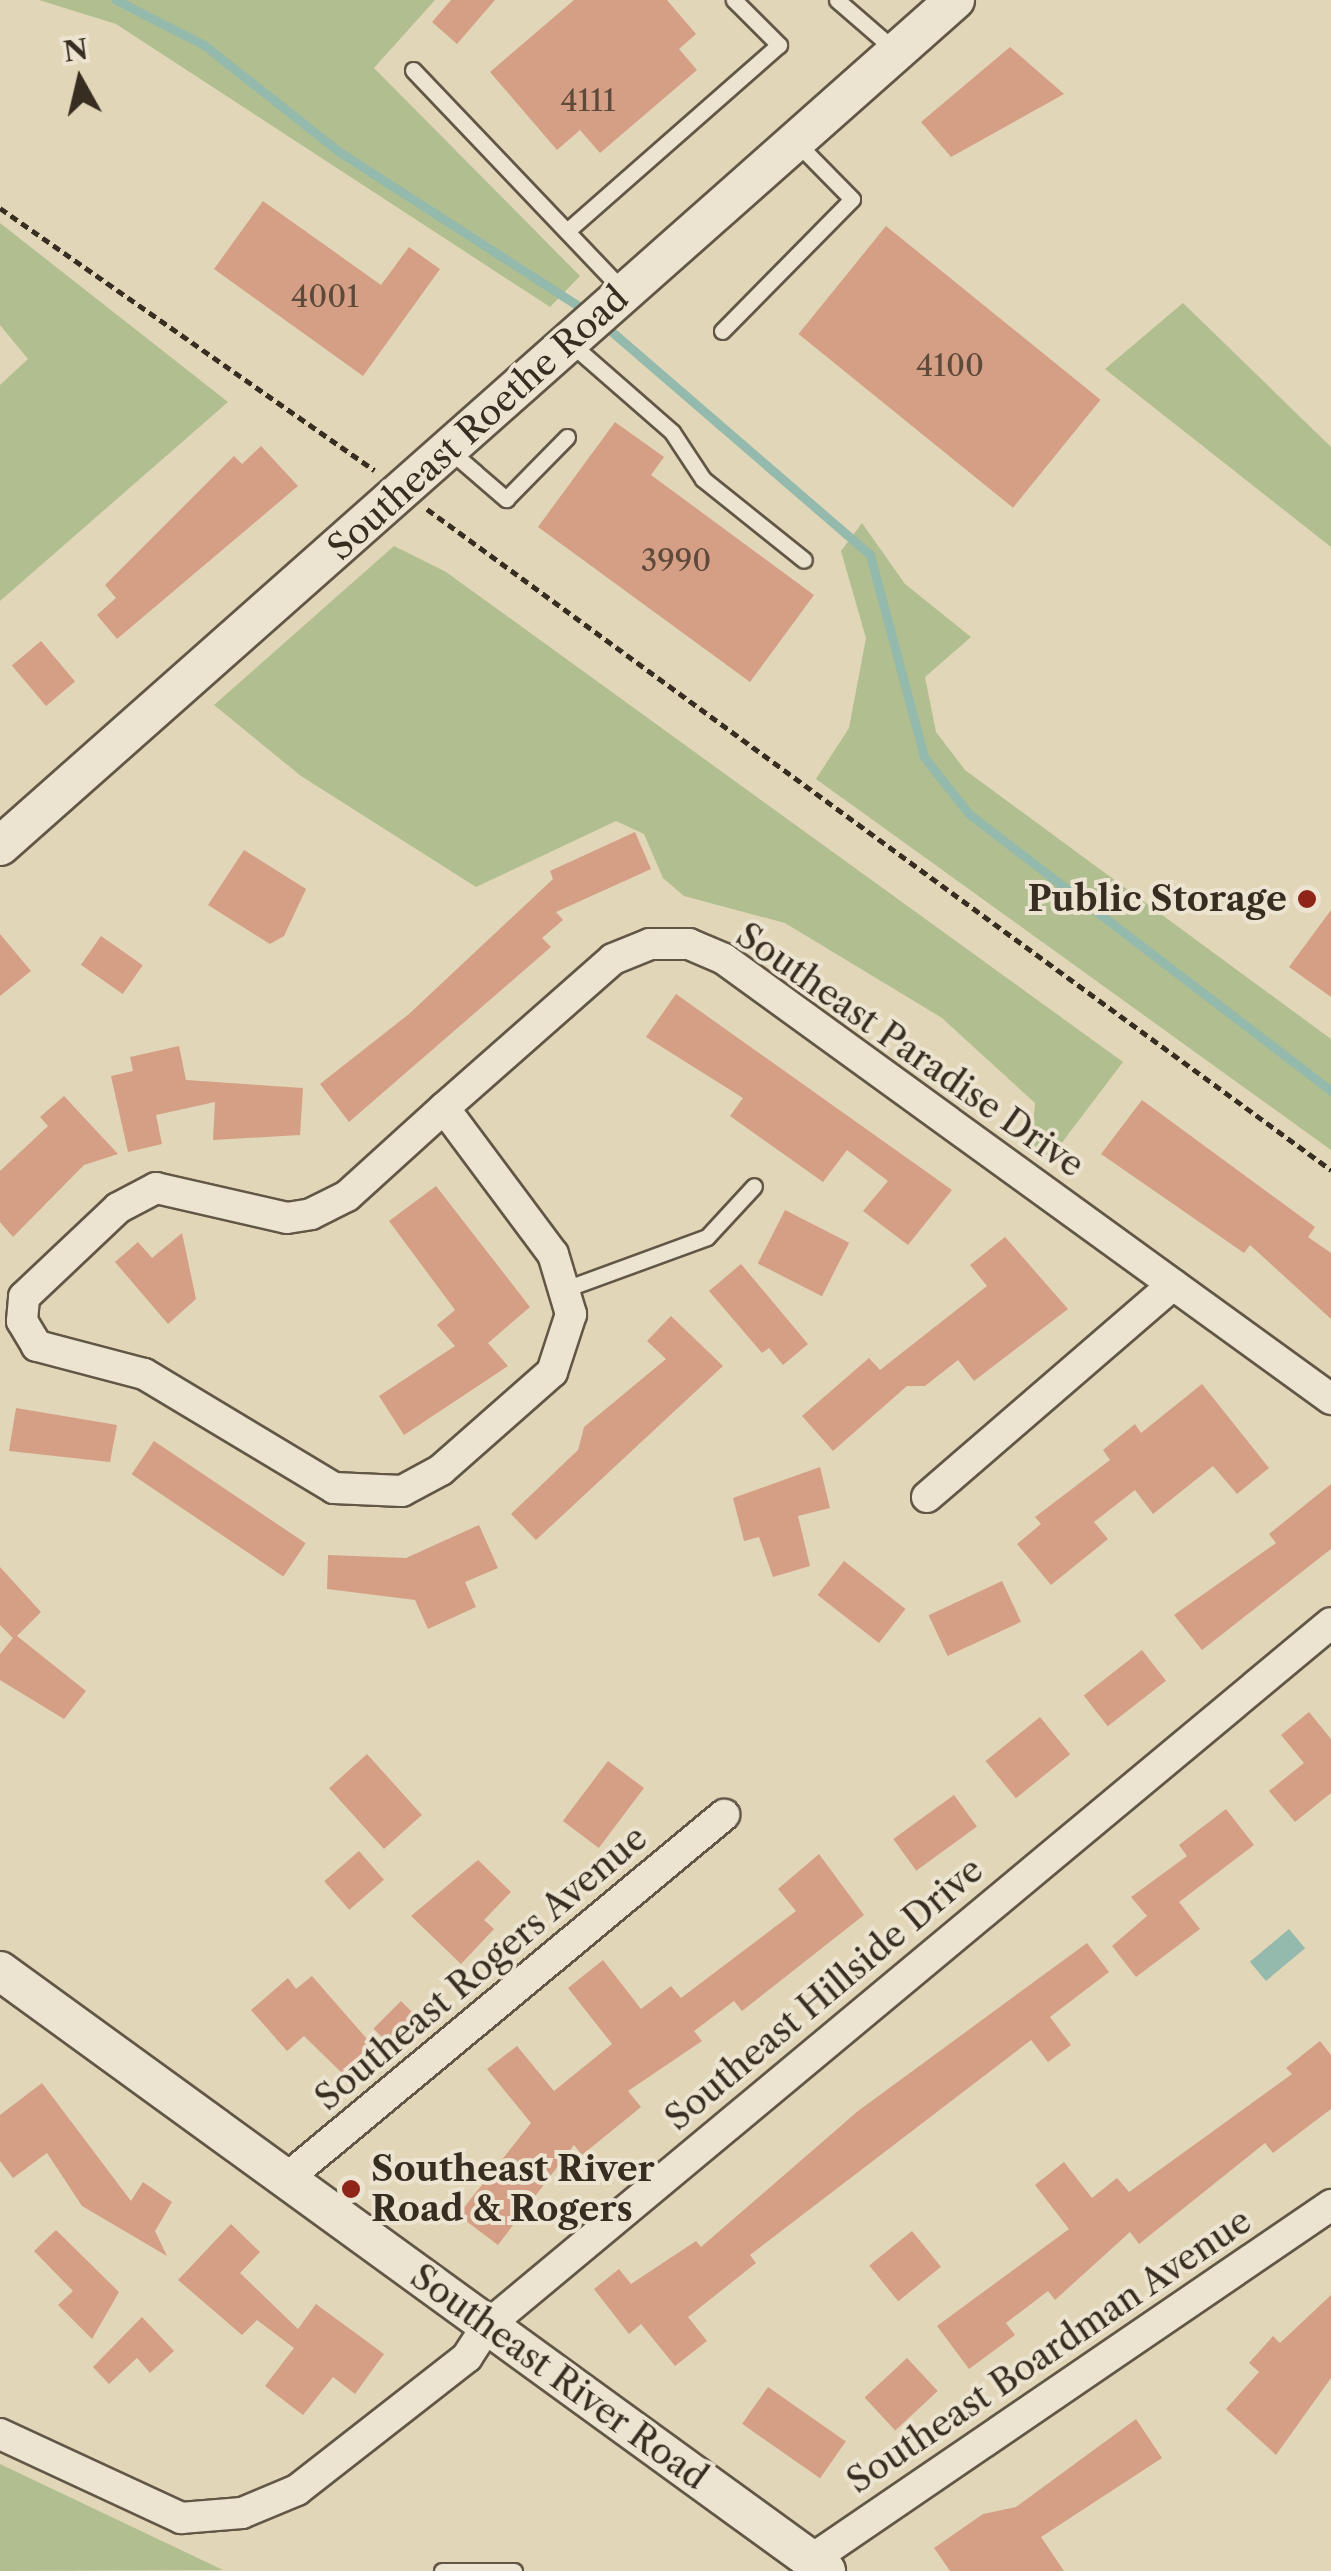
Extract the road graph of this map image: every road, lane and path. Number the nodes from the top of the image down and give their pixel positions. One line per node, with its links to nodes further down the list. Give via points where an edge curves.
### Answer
1 (734, 0): 8 (lane, via 779,45)
2 (837, 0): 4 (lane)
3 (956, 0): 4 (street, Southeast Roethe Road)
4 (897, 52): 6 (street, Southeast Roethe Road)
5 (413, 70): 8 (lane)
6 (796, 142): 9 (street, Southeast Roethe Road); 10 (lane, via 852,199)
7 (0, 208): 14 (path)
8 (567, 231): 9 (lane)
9 (625, 292): 11 (street, Southeast Roethe Road)
10 (722, 331)
11 (569, 342): 13 (street, Southeast Roethe Road); 16 (lane, via 672,432 703,480)
12 (567, 437): 13 (lane, via 506,499)
13 (448, 449): 17 (street, Southeast Roethe Road)
14 (378, 473)
15 (424, 507): 19 (path)
16 (804, 560)
17 (0, 846)
18 (444, 1108): 21 (street, Southeast Paradise Drive, via 613,959 650,944 689,944 724,959); 22 (street); 22 (street, Southeast Paradise Drive, via 347,1196 311,1214 287,1218 156,1188 118,1208 24,1297 22,1321 38,1346 144,1374 358,1494 402,1491 441,1470 552,1372 566,1344)
19 (1331, 1170)
20 (754, 1186): 22 (lane, via 707,1237)
21 (1173, 1285): 23 (street, Southeast Paradise Drive); 24 (street)
22 (568, 1288)
23 (1331, 1399)
24 (927, 1496)
25 (1331, 1623): 30 (street, Southeast Hillside Drive)
26 (724, 1815): 28 (street, Southeast Rogers Avenue)
27 (0, 1972): 28 (street, Southeast River Road)
28 (286, 2180): 30 (street, Southeast River Road)
29 (1331, 2205): 32 (street, Southeast Boardman Avenue)
30 (487, 2326): 31 (street, Southeast Hillside Drive, via 467,2358 297,2490 242,2513 158,2512); 32 (street, Southeast River Road)
31 (0, 2434)
32 (811, 2567)
33 (442, 2571): 34 (lane)
34 (514, 2571)

